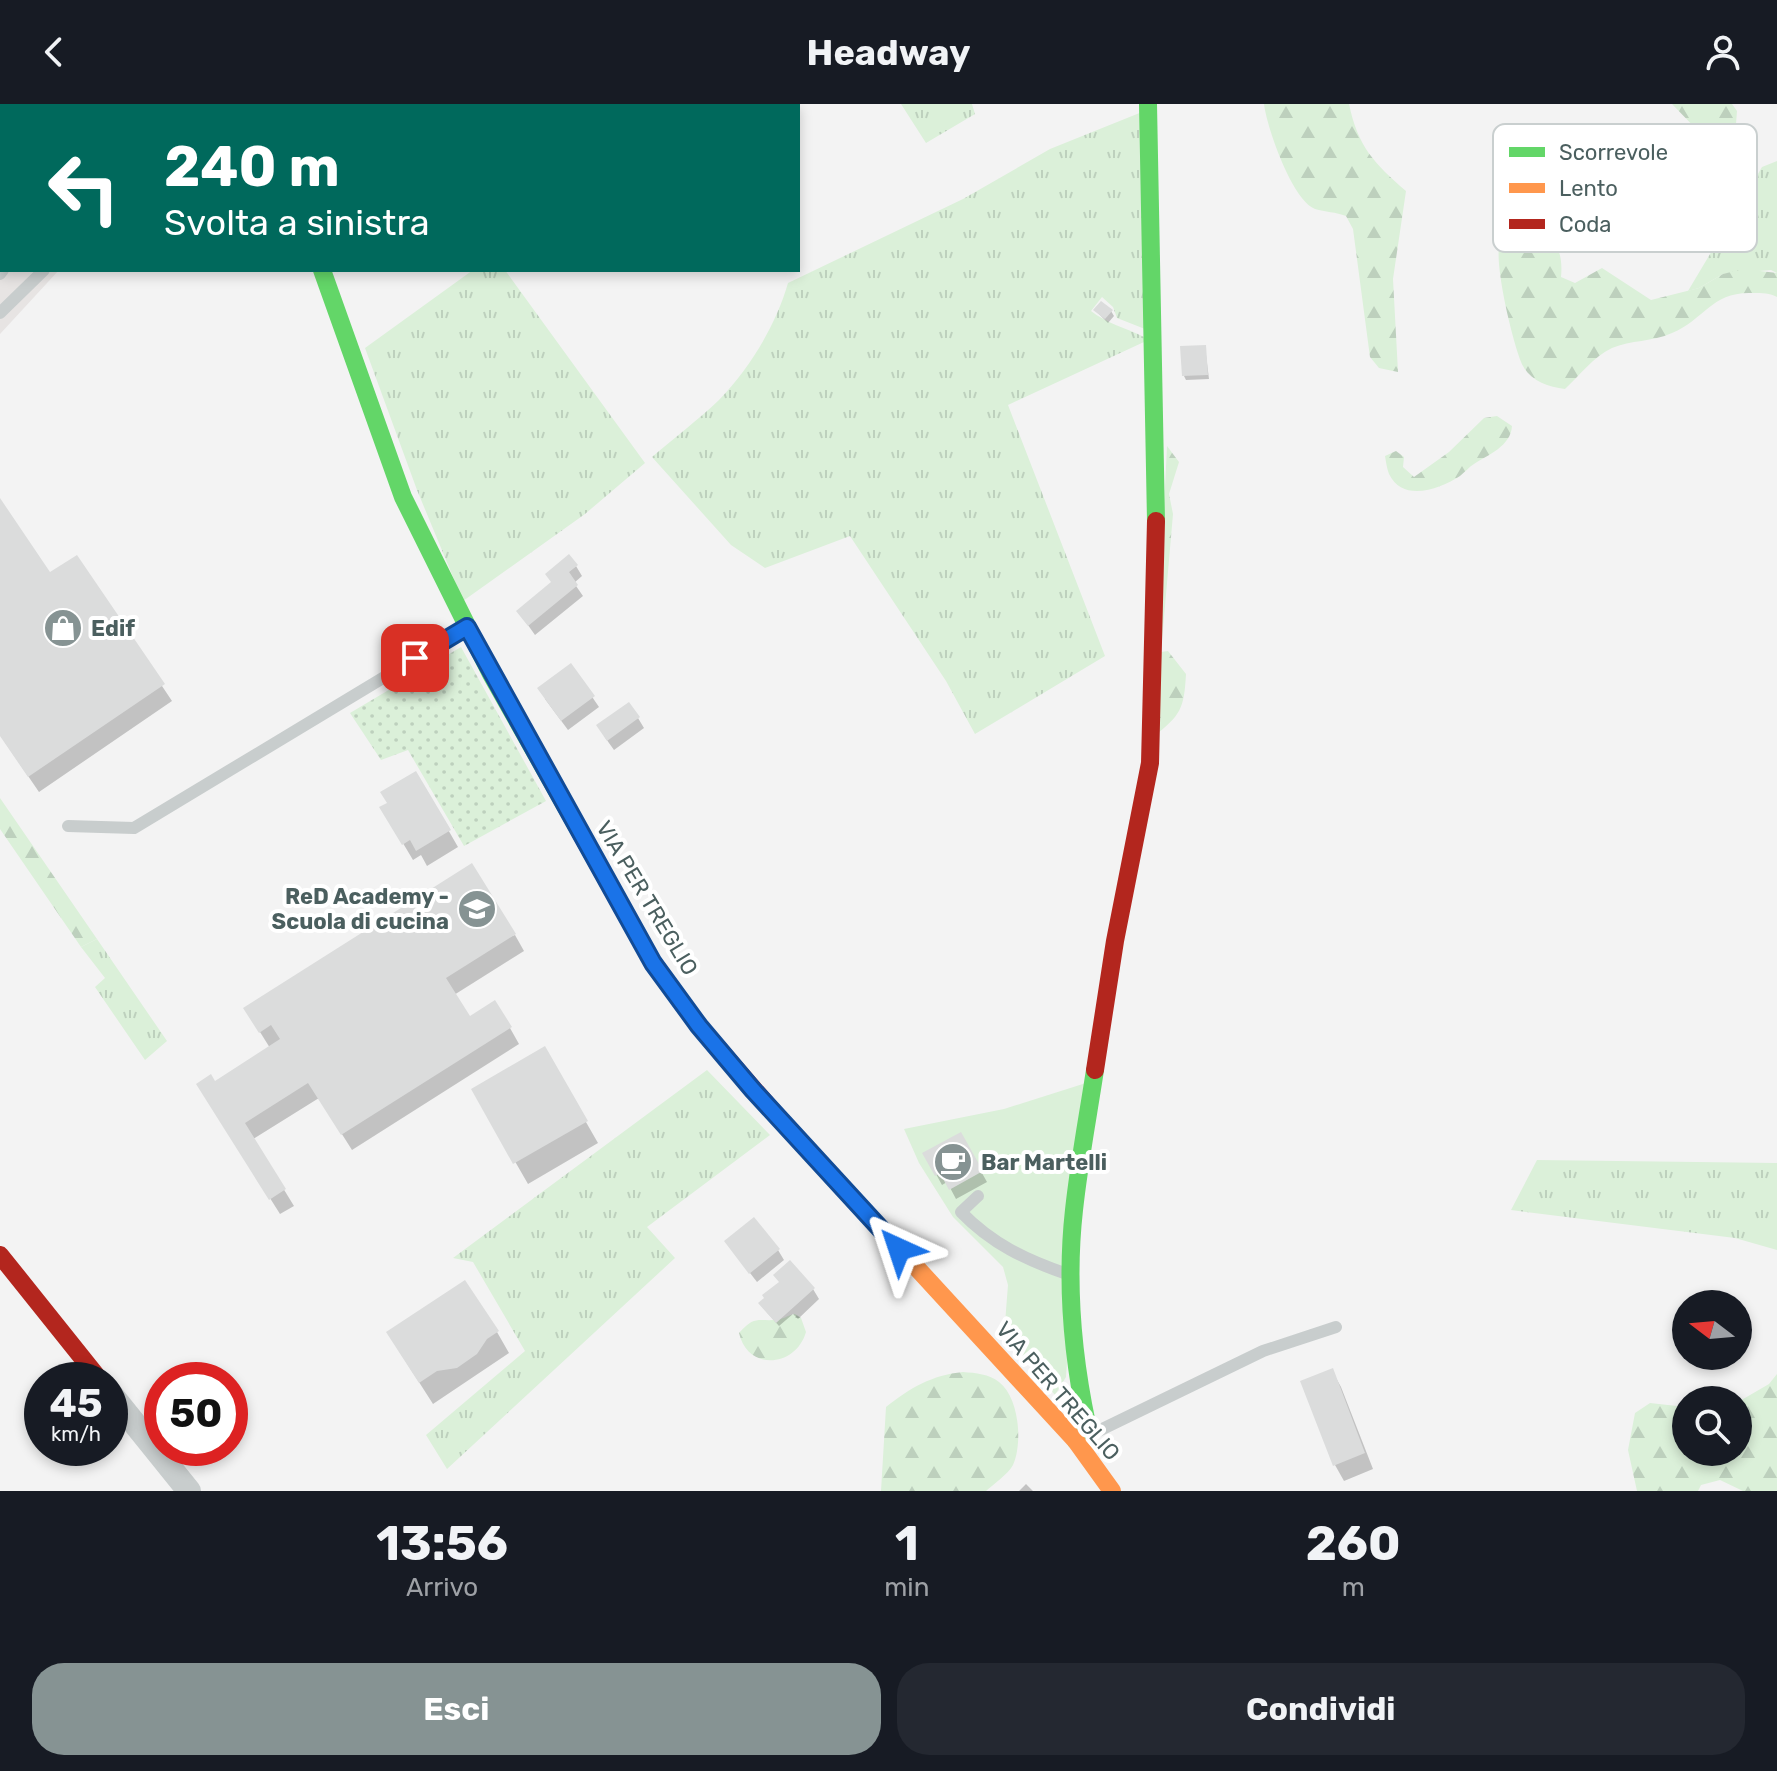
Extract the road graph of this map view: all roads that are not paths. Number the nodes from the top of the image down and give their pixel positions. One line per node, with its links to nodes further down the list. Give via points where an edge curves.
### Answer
1 (1148, 104): 9 (street, via 1156,531 1150,763 1094,1071)
2 (42, 272): 4 (lane)
3 (323, 272): 5 (street, VIA PER TREGLIO, via 403,497)
4 (0, 313)
5 (467, 627): 6 (lane, via 134,828); 13 (street, VIA PER TREGLIO, via 653,963 699,1026)
6 (68, 826)
7 (978, 1196): 9 (lane, via 961,1212 982,1234)
8 (0, 1255): 11 (street)
9 (1070, 1275): 13 (street, via 1072,1346 1087,1424)
10 (1336, 1327): 13 (lane, via 1263,1351)
11 (86, 1362)
12 (128, 1415): 14 (street)
13 (1076, 1441): 15 (street, VIA PER TREGLIO)
14 (189, 1491)
15 (1112, 1491)

